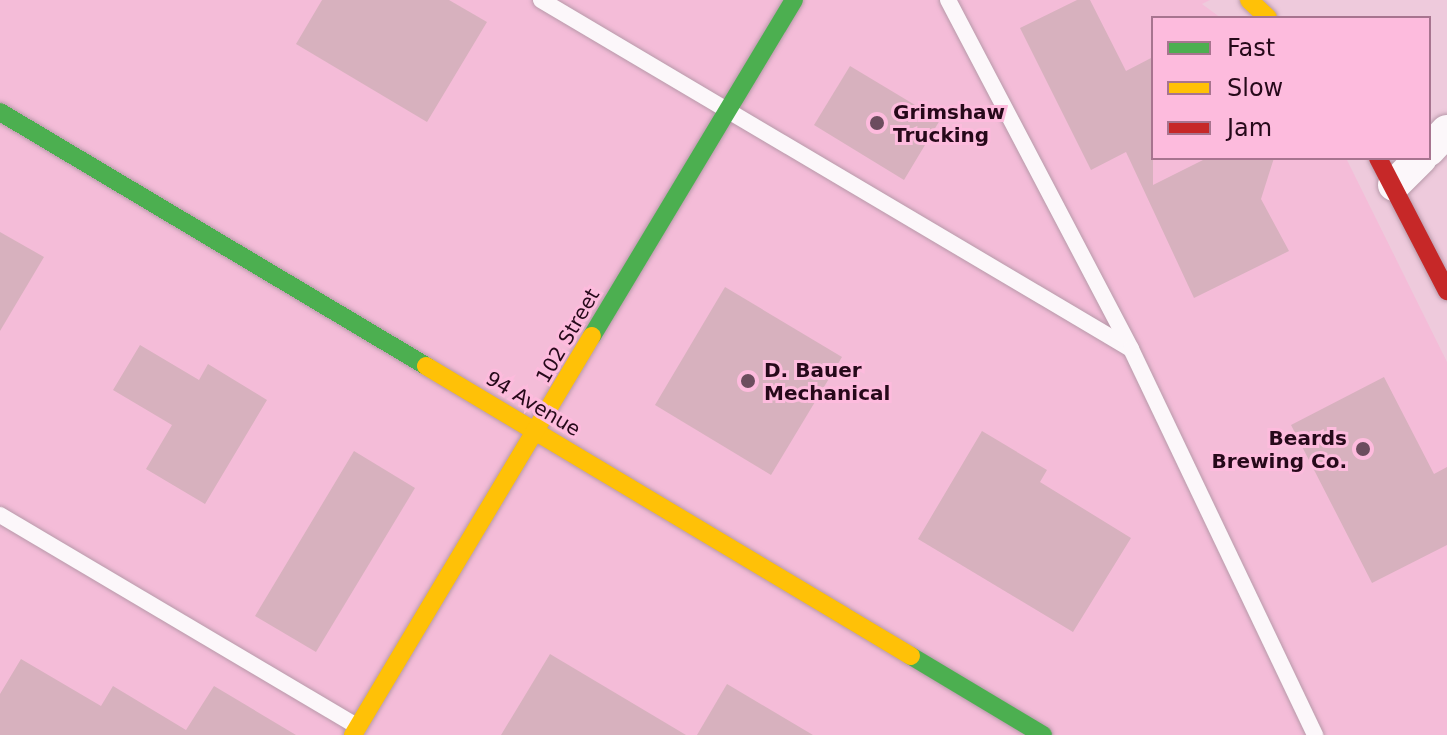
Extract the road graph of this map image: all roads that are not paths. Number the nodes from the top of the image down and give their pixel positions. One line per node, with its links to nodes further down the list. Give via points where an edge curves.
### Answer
1 (541, 0): 6 (lane)
2 (794, 0): 6 (street, 102 Street)
3 (948, 0): 14 (lane)
4 (1249, 0): 5 (street)
5 (1266, 16)
6 (725, 111): 14 (lane); 15 (street, 102 Street)
7 (0, 112): 15 (street, 94 Avenue)
8 (1447, 131): 9 (street)
9 (1431, 148)
10 (1379, 160): 12 (street)
11 (1419, 160): 12 (street)
12 (1394, 185): 13 (street)
13 (1447, 291)
14 (1131, 349): 19 (lane)
15 (537, 433): 17 (street, 102 Street); 18 (street, 94 Avenue)
16 (0, 515): 17 (lane)
17 (361, 732)
18 (1043, 735)
19 (1315, 735)

